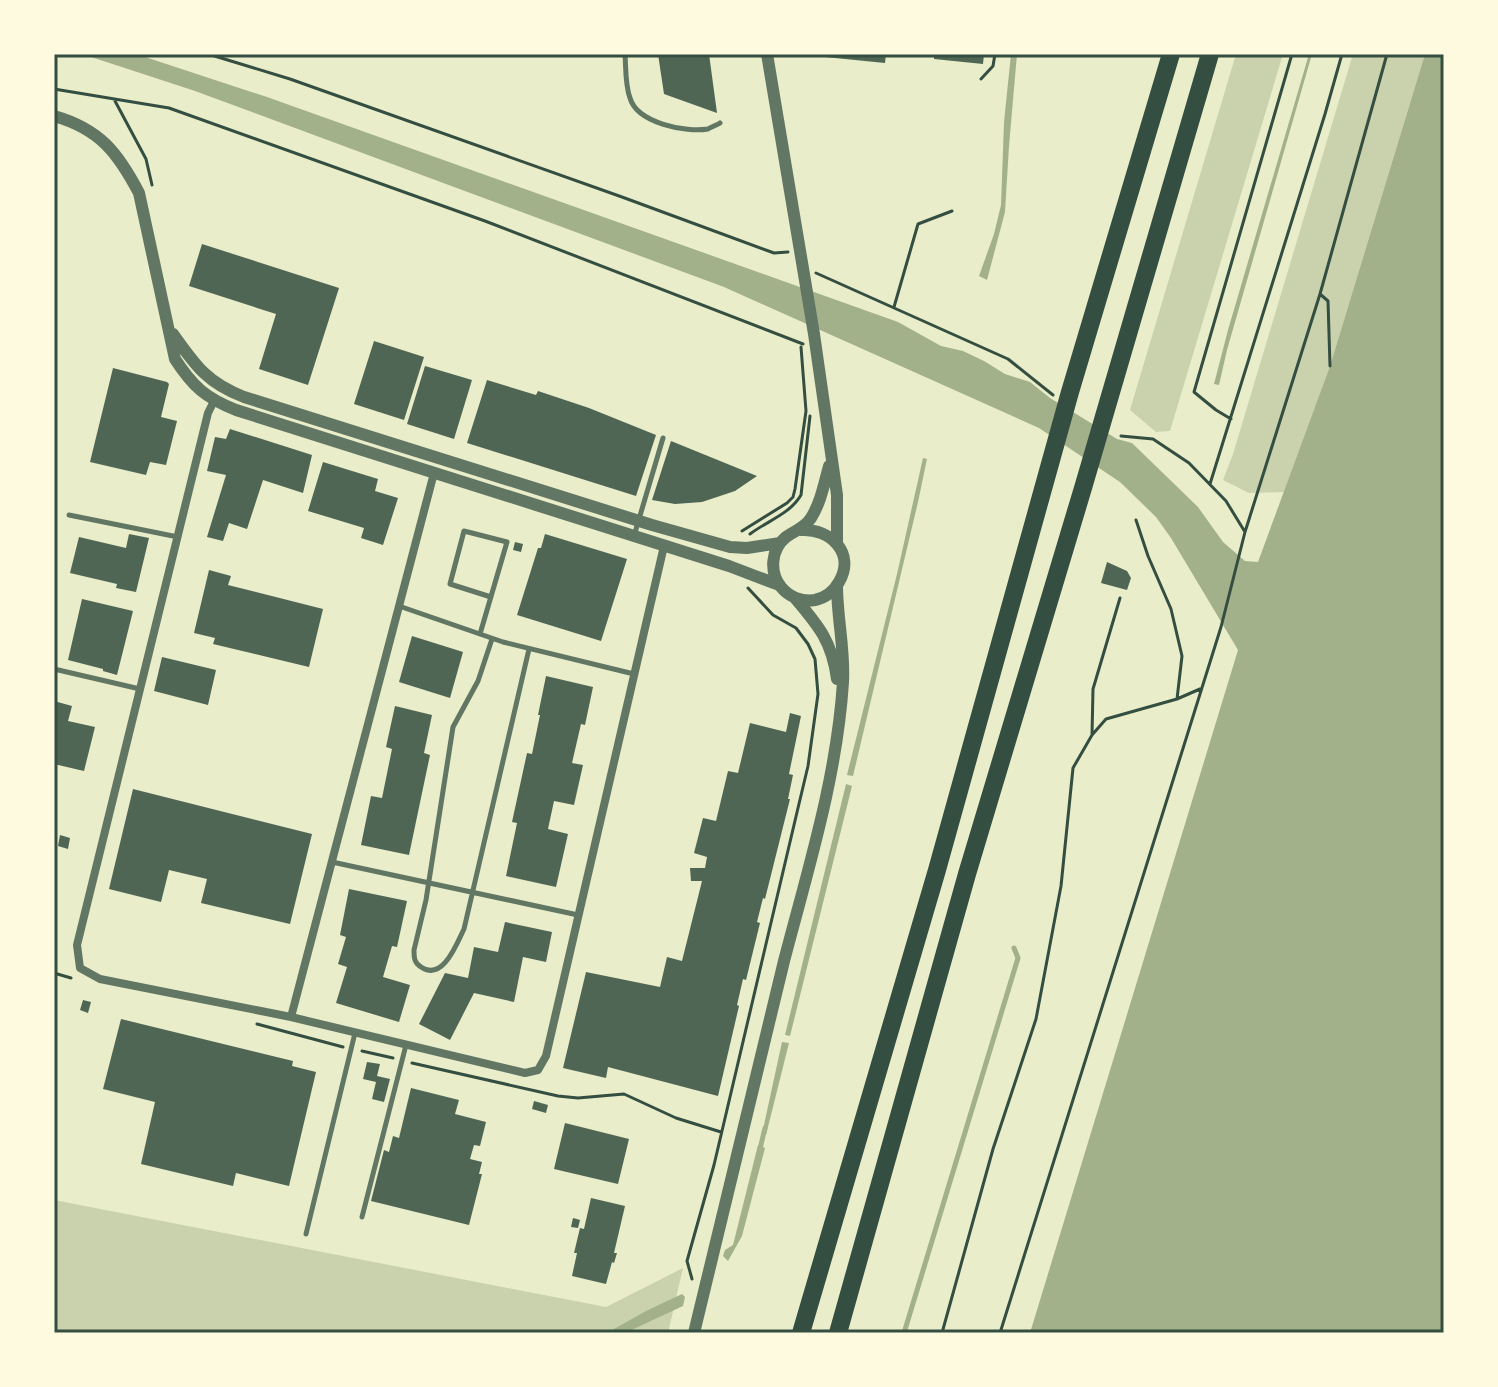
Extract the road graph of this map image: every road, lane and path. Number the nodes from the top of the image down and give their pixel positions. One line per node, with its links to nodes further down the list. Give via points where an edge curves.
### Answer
1 (208, 54): 17 (path, via 774,253)
2 (625, 54): 14 (lane, via 630,99 653,122 687,129)
3 (767, 54): 17 (street)
4 (995, 54): 10 (path, via 993,66)
5 (1171, 54): 25 (highway)
6 (1210, 54): 75 (highway, via 967,874)
7 (1292, 54): 27 (path, via 1194,392)
8 (1342, 54): 27 (path)
9 (1387, 54): 19 (path)
10 (981, 79)
11 (54, 89): 12 (path)
12 (114, 99): 15 (path, via 146,159); 22 (path, via 169,108 485,221)
13 (54, 116): 21 (street, via 94,135 114,150 128,171 139,193)
14 (720, 123)
15 (152, 188)
16 (952, 211): 20 (path, via 918,224)
17 (800, 248): 18 (street)
18 (810, 276): 20 (path); 30 (street)
19 (1320, 294): 23 (path, via 1328,301); 39 (path)
20 (894, 307): 25 (path, via 1008,359)
21 (168, 326): 24 (street, via 208,378); 26 (street, via 175,359)
22 (803, 344): 38 (path, via 806,411 793,497); 42 (path, via 811,412 801,495)
23 (1330, 366)
24 (234, 393): 26 (street); 35 (street)
25 (1062, 394): 74 (highway, via 1050,471)
26 (214, 401): 31 (street); 40 (street)
27 (1231, 419): 32 (path)
28 (1121, 436): 32 (path, via 1153,439)
29 (663, 438): 35 (lane)
30 (831, 459): 37 (street, via 821,496); 44 (street)
31 (434, 473): 41 (street); 52 (street)
32 (1210, 484): 39 (path)
33 (69, 515): 40 (lane)
34 (1136, 520): 60 (path, via 1175,625 1182,656)
35 (639, 521): 36 (street); 41 (lane)
36 (668, 530): 43 (street, via 730,547); 45 (street)
37 (801, 530): 43 (street); 44 (street, via 821,532)
38 (742, 531)
39 (1245, 532): 58 (path)
40 (178, 537): 59 (street)
41 (634, 537): 45 (street)
42 (748, 538)
43 (780, 543): 47 (street, via 773,564)
44 (837, 544): 48 (street, via 844,569)
45 (664, 546): 47 (street); 57 (street)
46 (746, 585): 72 (path, via 808,644 818,694 808,766 687,1261)
47 (779, 585): 50 (street)
48 (837, 585): 50 (street, via 823,597); 61 (street, via 843,644)
49 (491, 597): 49 (lane, via 507,542 464,531 450,584); 53 (lane)
50 (795, 598): 61 (street, via 828,641)
51 (1120, 598): 62 (path, via 1093,689)
52 (399, 606): 53 (lane); 63 (street)
53 (480, 634): 54 (lane)
54 (492, 639): 55 (lane); 64 (lane, via 478,681 453,727)
55 (529, 649): 57 (lane); 65 (lane)
56 (54, 669): 59 (lane)
57 (634, 674): 66 (street)
58 (1201, 688): 60 (path); 77 (path)
59 (140, 689): 67 (street, via 77,945 80,968 100,979)
60 (1177, 699): 62 (path, via 1106,719)
61 (841, 706): 73 (street, via 832,774)
62 (1092, 735): 76 (path, via 1073,768 1061,886 1036,1019)
63 (332, 862): 64 (lane); 67 (street)
64 (429, 883): 65 (lane); 65 (lane, via 414,950 416,963 424,969 435,969 449,959)
65 (473, 893): 66 (lane)
66 (579, 915): 69 (street, via 546,1056 538,1070 525,1073)
67 (291, 1017): 68 (street)
68 (355, 1033): 69 (street); 71 (lane)
69 (406, 1045): 70 (lane)
70 (362, 1217)
71 (306, 1234)
72 (693, 1284)
73 (694, 1333)
74 (801, 1333)
75 (838, 1333)
76 (942, 1333)
77 (1000, 1333)

